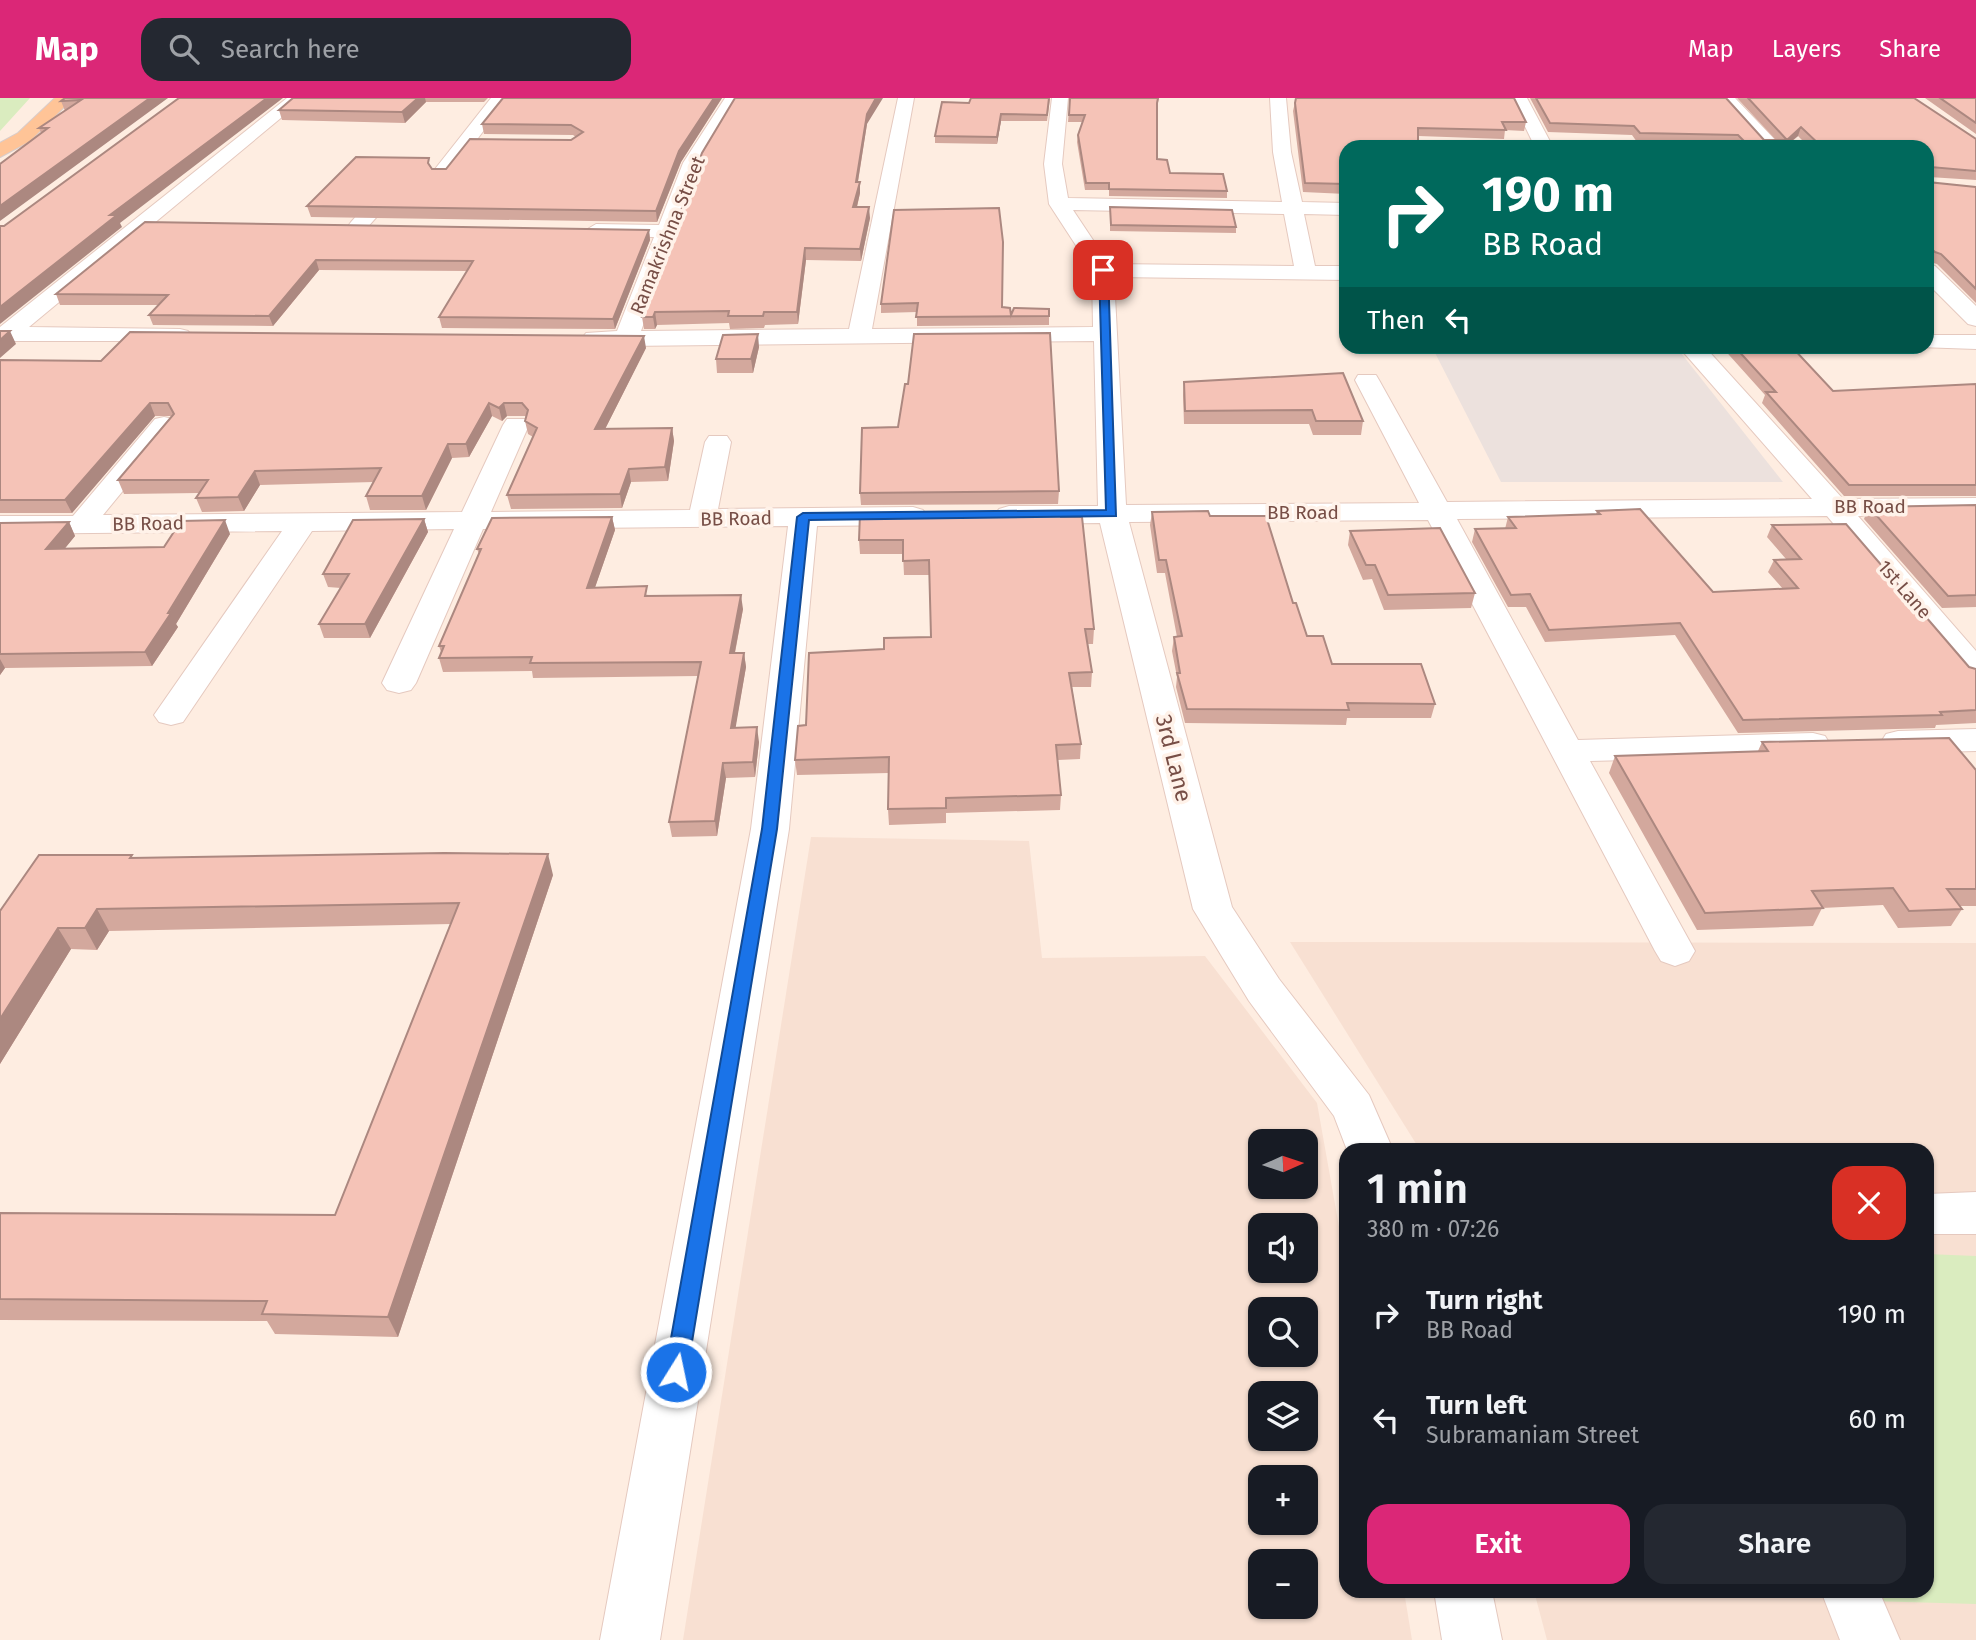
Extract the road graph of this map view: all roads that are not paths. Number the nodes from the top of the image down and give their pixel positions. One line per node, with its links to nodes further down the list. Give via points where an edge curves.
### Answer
1 (65, 98): 14 (main road, via 24,137)
2 (297, 98): 20 (street)
3 (500, 98): 12 (street)
4 (733, 98): 26 (street, Ramakrishna Street, via 692,163)
5 (906, 98): 35 (street)
6 (1060, 98): 17 (street, via 1054,164)
7 (1278, 98): 18 (street)
8 (1519, 98): 10 (street)
9 (1726, 98): 11 (street)
10 (1540, 140)
11 (1766, 140)
12 (466, 142): 13 (street); 15 (street)
13 (492, 142)
14 (0, 151)
15 (442, 173)
16 (383, 198): 23 (street)
17 (1059, 204): 18 (street); 27 (street)
18 (1293, 207): 19 (street); 28 (street)
19 (1339, 209)
20 (143, 223): 21 (street); 32 (street)
21 (170, 223)
22 (331, 226): 23 (street)
23 (358, 226): 24 (street)
24 (386, 227)
25 (581, 229): 26 (street)
26 (664, 231): 37 (street, Ramakrishna Street)
27 (1103, 270): 28 (street); 33 (street, 3rd Lane)
28 (1306, 273): 29 (street)
29 (1339, 273)
30 (1934, 278): 31 (street)
31 (1976, 319)
32 (3, 334): 34 (street)
33 (1107, 334): 35 (street); 48 (street, 3rd Lane)
34 (199, 336)
35 (859, 336): 37 (street)
36 (571, 338): 37 (street)
37 (626, 339)
38 (1934, 342): 39 (street)
39 (1976, 342)
40 (1697, 354): 45 (street, 1st Lane)
41 (1367, 380): 47 (street)
42 (164, 425): 55 (street)
43 (516, 425): 53 (street)
44 (718, 442): 52 (street)
45 (1834, 506): 46 (street, BB Road); 47 (street, BB Road); 57 (street, 1st Lane)
46 (1976, 506)
47 (1440, 511): 48 (street, BB Road); 61 (street)
48 (1112, 514): 49 (street, BB Road); 63 (street, 3rd Lane, via 1213,909 1264,990 1353,1108)
49 (978, 515)
50 (938, 516): 51 (street, BB Road)
51 (803, 517): 52 (street, BB Road); 68 (street, via 770,829)
52 (702, 518): 53 (street, BB Road)
53 (472, 520): 54 (street, BB Road); 58 (street)
54 (303, 522): 55 (street, BB Road); 59 (street)
55 (81, 524): 56 (street, BB Road)
56 (0, 525)
57 (1976, 671)
58 (399, 683)
59 (171, 715)
60 (1976, 740): 61 (street)
61 (1568, 751): 62 (street)
62 (1675, 951)
63 (1367, 1143)
64 (1976, 1213): 65 (street)
65 (1934, 1214)
66 (1464, 1598): 69 (street)
67 (1853, 1598): 70 (street)
68 (630, 1640)
69 (1472, 1640)
70 (1870, 1640)

